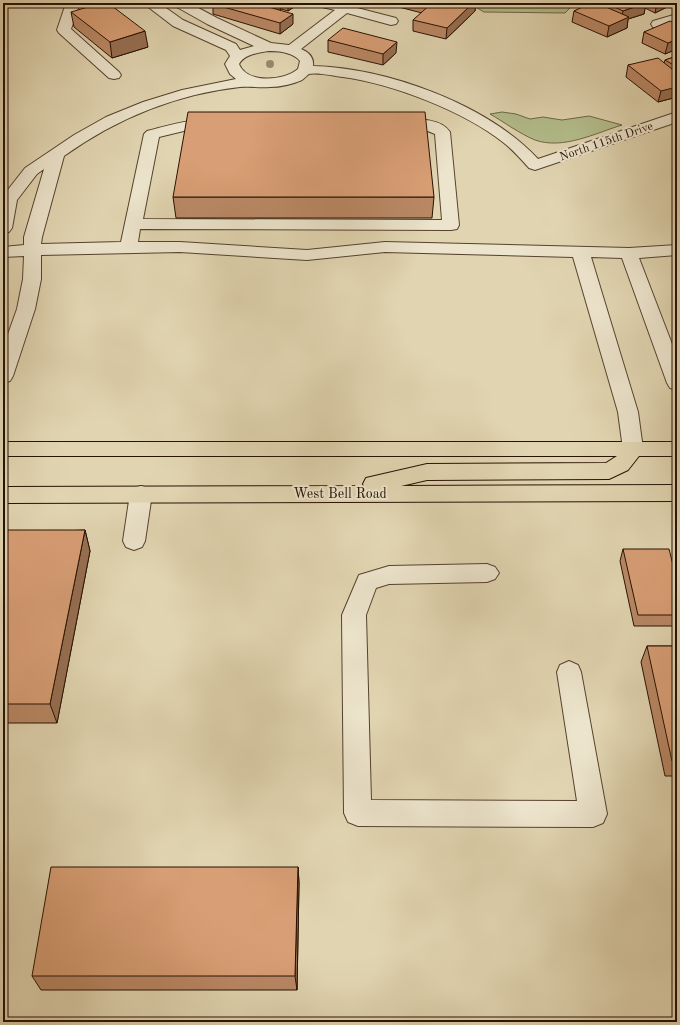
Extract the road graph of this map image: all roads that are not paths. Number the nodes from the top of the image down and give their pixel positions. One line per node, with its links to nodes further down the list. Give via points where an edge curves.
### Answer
1 (73, 3): 14 (street, via 64,30)
2 (150, 3): 11 (street, via 178,23 231,47)
3 (180, 3): 9 (street, via 222,27)
4 (323, 3): 5 (street)
5 (345, 9): 7 (street); 10 (street)
6 (677, 18): 8 (street)
7 (391, 20)
8 (658, 24)
9 (268, 47): 10 (street); 11 (street, via 250,50)
10 (291, 50): 12 (street, via 305,58)
11 (237, 57): 13 (street, via 233,62)
12 (306, 70): 16 (street); 17 (street, via 353,73)
13 (234, 72): 15 (street); 18 (street, via 202,82)
14 (114, 75)
15 (256, 82): 16 (street); 18 (street)
16 (284, 82): 17 (street)
17 (392, 84): 19 (street, North 115th Drive, via 430,96 469,115 507,138 535,165)
18 (182, 94): 22 (street, via 111,120)
19 (677, 118)
20 (234, 125): 23 (street, via 188,125 152,134)
21 (382, 125): 23 (street, via 429,125 442,132 451,225)
22 (56, 155): 24 (street, via 31,171 9,199); 26 (street, via 33,237)
23 (133, 224): 25 (street)
24 (3, 228)
25 (128, 248): 26 (street); 28 (street, via 180,247 307,255 385,247)
26 (32, 250): 29 (street); 31 (street, via 32,279 26,309)
27 (677, 250): 30 (street)
28 (580, 251): 30 (street); 34 (street, via 628,412)
29 (3, 252)
30 (630, 253): 32 (street)
31 (3, 376)
32 (677, 383)
33 (3, 449): 34 (main road)
34 (632, 449): 35 (main road); 36 (main road, via 622,465 609,472 427,472)
35 (677, 449)
36 (333, 493): 37 (main road, West Bell Road); 38 (main road, West Bell Road)
37 (677, 493)
38 (141, 494): 39 (main road, West Bell Road); 40 (street)
39 (3, 495)
40 (134, 541)
41 (487, 574): 42 (street, via 389,575 367,582 354,614 358,813 592,814)
42 (568, 672)

